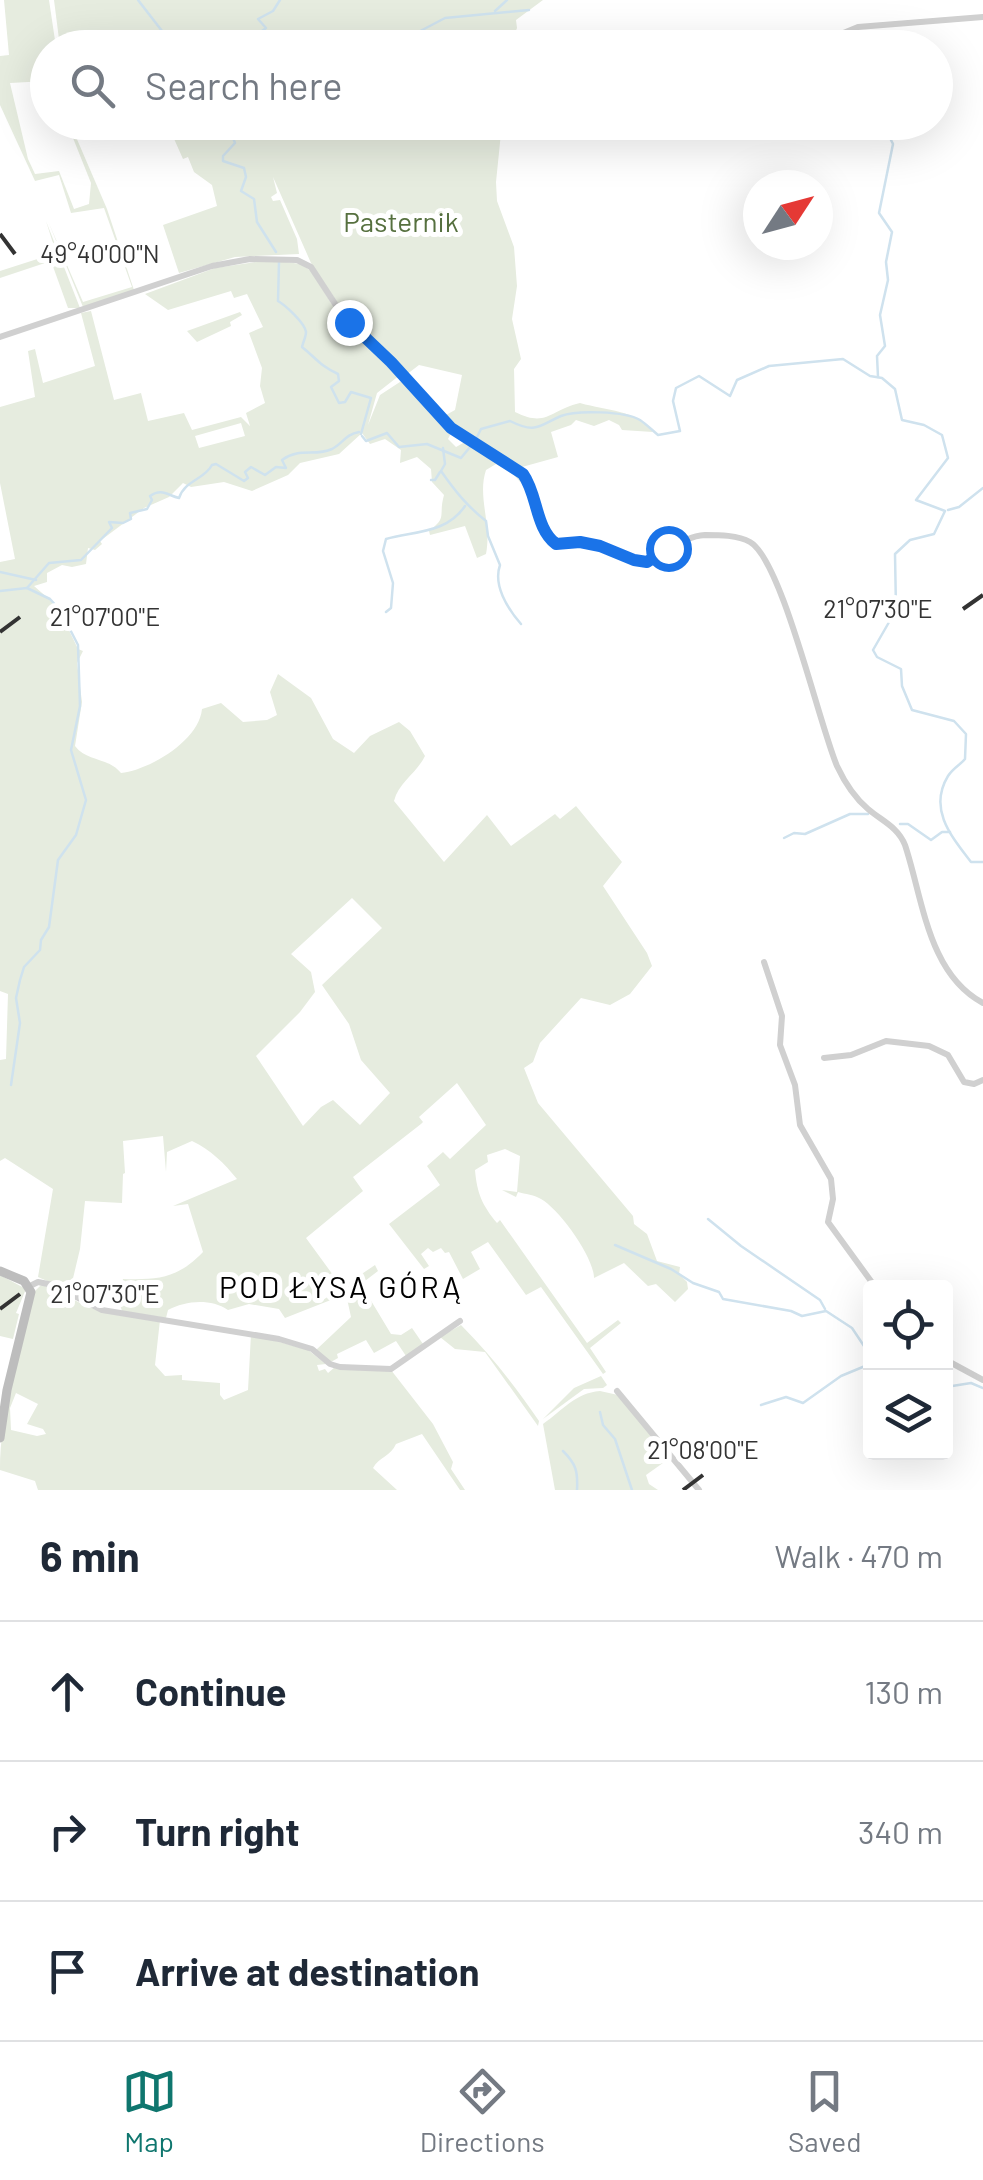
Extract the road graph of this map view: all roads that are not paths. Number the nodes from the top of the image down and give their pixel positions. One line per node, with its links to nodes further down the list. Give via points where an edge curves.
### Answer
1 (983, 17): 2 (street)
2 (851, 30)
3 (0, 337): 5 (street, via 212,266 297,260 442,420 523,474 556,544 580,542 647,562 686,538 749,541 764,556 838,768 864,805 900,834 940,954 955,983)
4 (764, 962): 9 (street, via 782,1016 780,1046 796,1085 800,1125 831,1179 828,1222)
5 (983, 1004)
6 (824, 1058): 7 (street, via 851,1056 886,1041 930,1046 948,1055 964,1082)
7 (983, 1080)
8 (0, 1271): 10 (street)
9 (870, 1280)
10 (30, 1286): 11 (street, via 52,1285 102,1310 279,1339 340,1366 391,1369); 15 (street)
11 (460, 1322)
12 (953, 1364): 13 (street)
13 (983, 1380)
14 (618, 1391): 16 (street)
15 (0, 1438)
16 (699, 1490)

